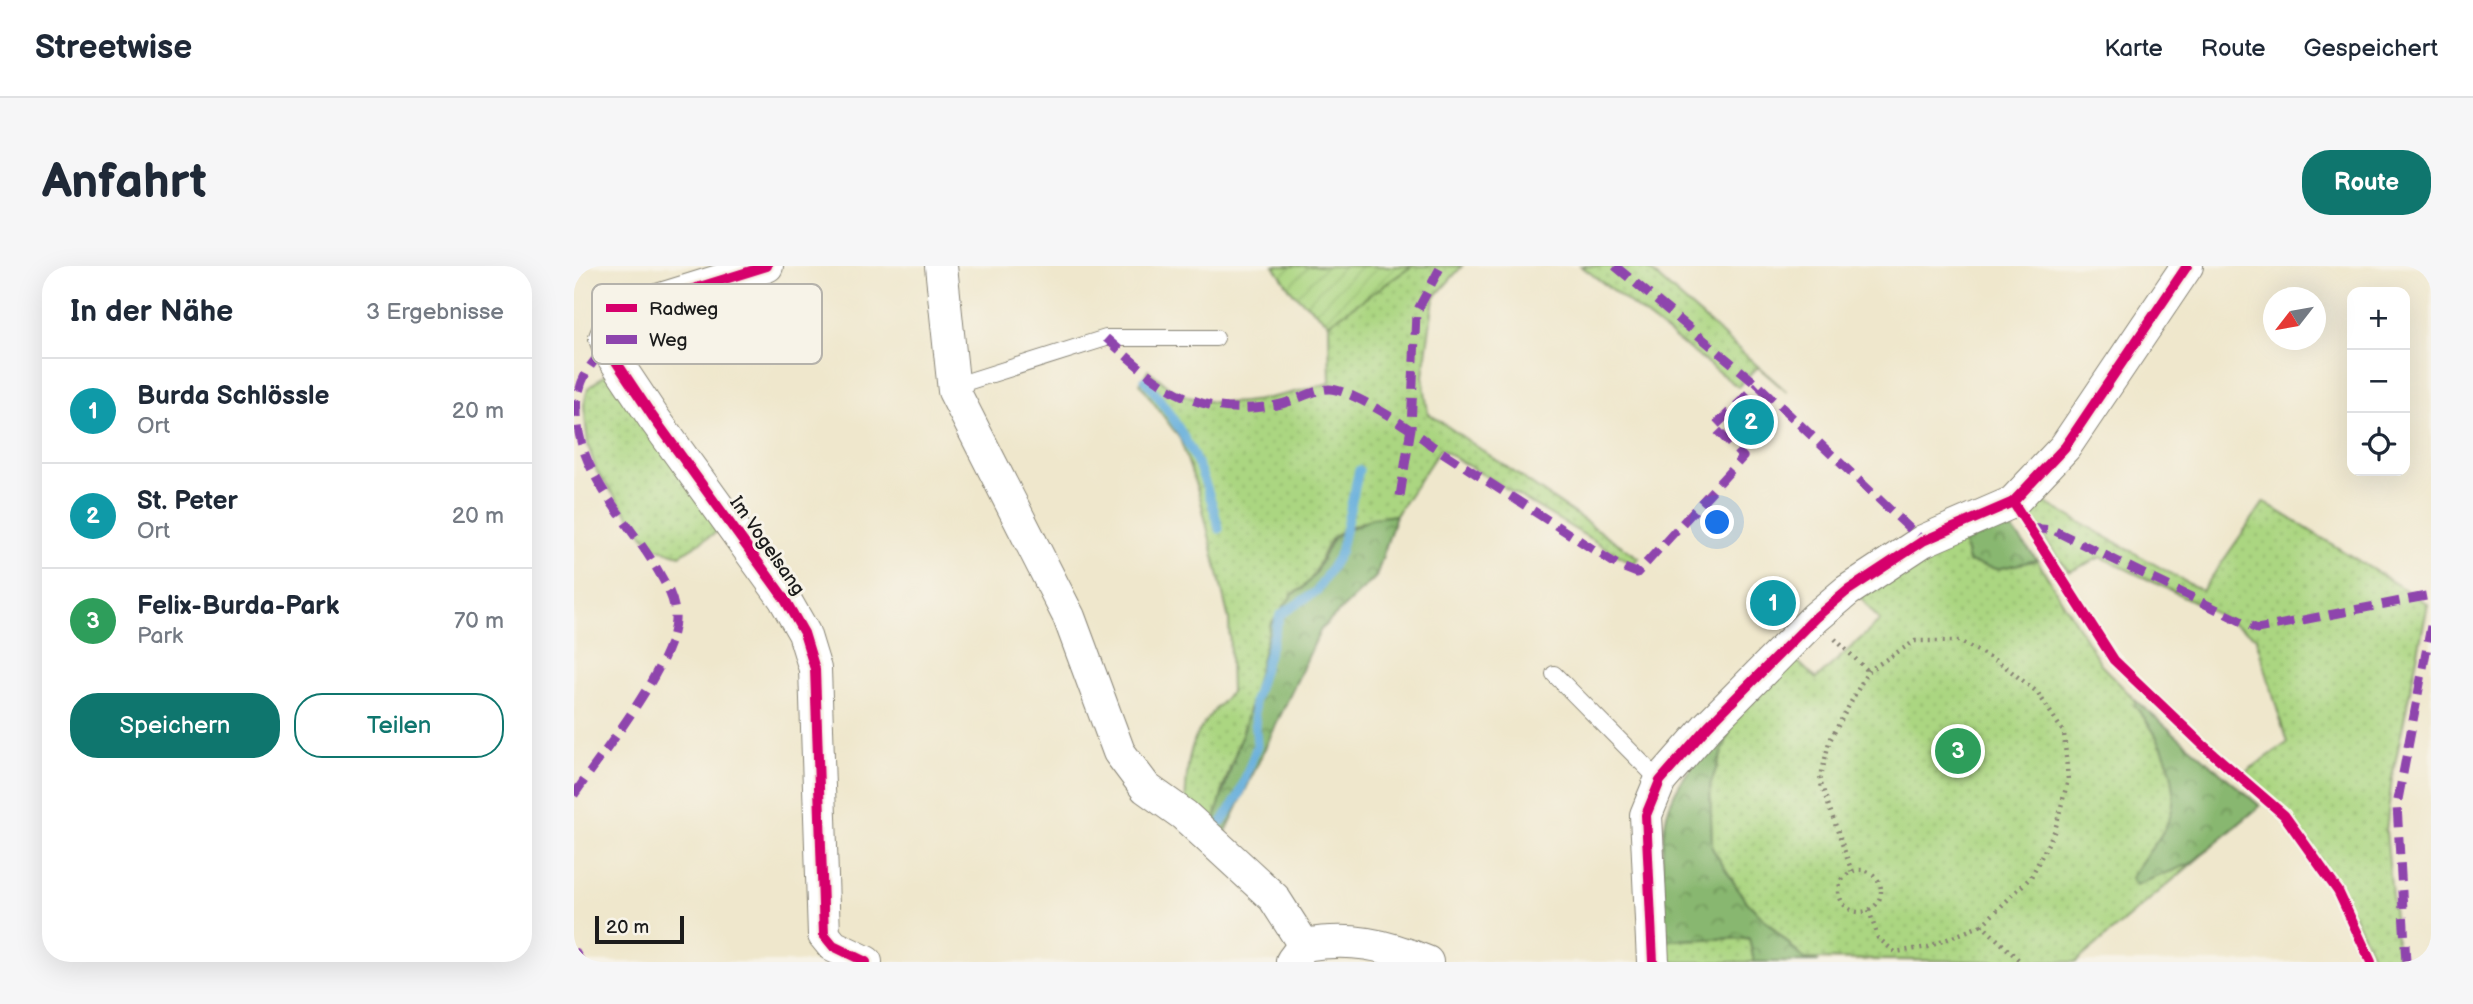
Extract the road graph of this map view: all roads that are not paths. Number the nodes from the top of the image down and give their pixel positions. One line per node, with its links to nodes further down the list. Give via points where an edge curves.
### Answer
1 (767, 266): 4 (street, Im Vogelsang)
2 (941, 266): 7 (street)
3 (2187, 266): 9 (street, via 2065,447 2013,502 1878,568 1815,618)
4 (709, 284)
5 (1216, 338): 7 (lane, via 1106,338)
6 (619, 364): 11 (street, Im Vogelsang, via 804,633 815,669 824,935 833,946)
7 (954, 386): 10 (street, via 1069,617 1119,752 1146,788 1184,816 1274,898)
8 (1554, 674): 9 (lane)
9 (1660, 781): 13 (street, via 1646,815)
10 (1298, 953): 12 (street, via 1336,939 1390,947)
11 (866, 962)
12 (1427, 962)
13 (1653, 962)

